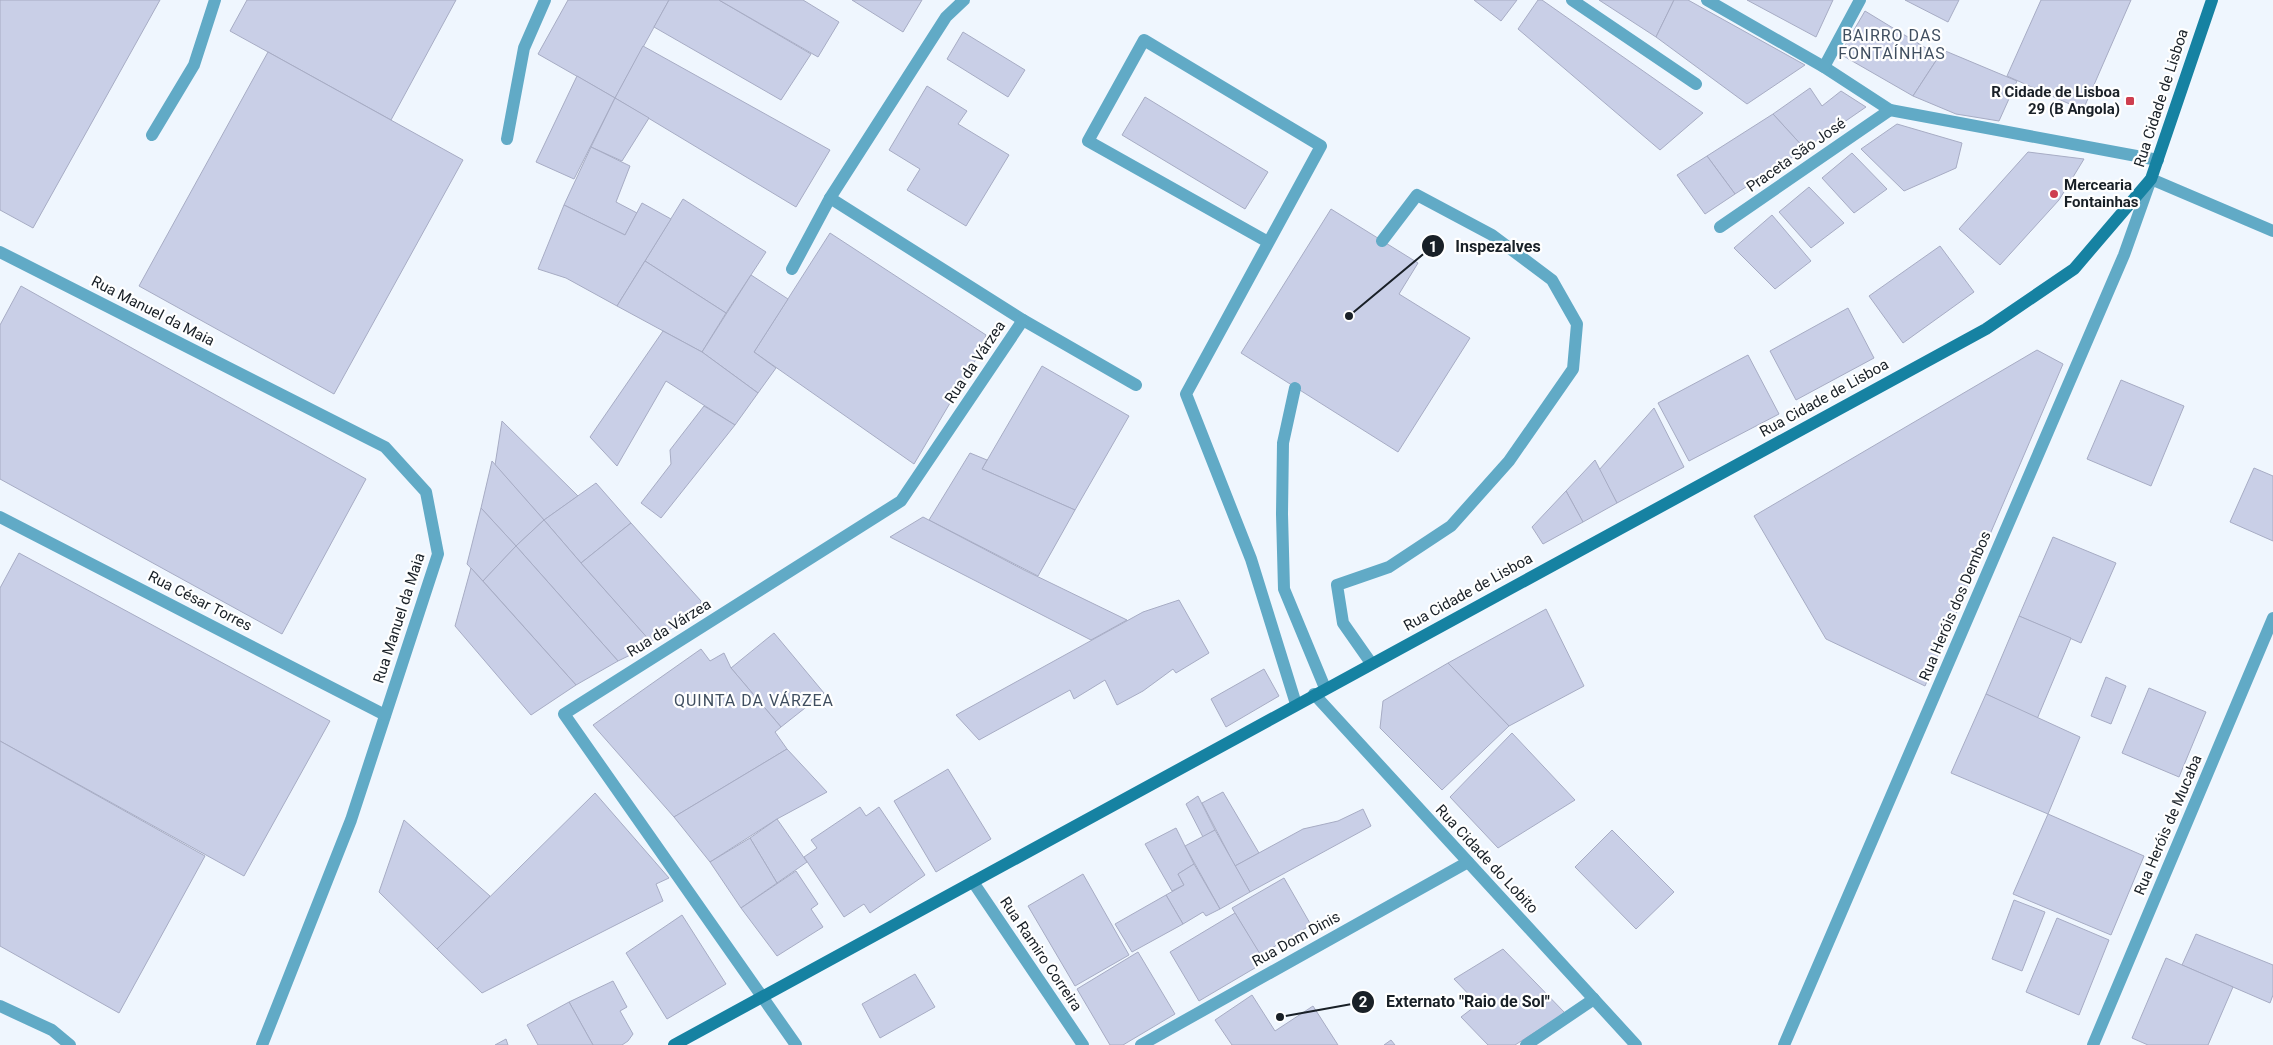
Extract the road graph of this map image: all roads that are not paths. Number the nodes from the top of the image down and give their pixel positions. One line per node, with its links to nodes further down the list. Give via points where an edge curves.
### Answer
1 (215, 0): 11 (street, via 194,65)
2 (545, 0): 12 (street, via 524,48)
3 (964, 0): 15 (street, via 946,17)
4 (1572, 0): 9 (street)
5 (1707, 0): 8 (street)
6 (1860, 0): 8 (street)
7 (2212, 0): 13 (street, Rua Cidade de Lisboa)
8 (1824, 67): 10 (street)
9 (1696, 84)
10 (1890, 110): 13 (street); 16 (street, Praceta São José)
11 (152, 135)
12 (507, 139)
13 (2158, 160): 14 (street, Rua Cidade de Lisboa)
14 (2151, 179): 17 (street); 27 (street, Rua Cidade de Lisboa, via 2074,269 1986,329); 45 (street, Rua Heróis dos Dembos, via 2120,264)
15 (830, 198): 21 (street); 22 (street, Rua da Várzea)
16 (1720, 227)
17 (2273, 231)
18 (1382, 241): 27 (street, via 1417,195 1492,235 1552,280 1577,324 1574,369 1510,461 1451,526 1388,567 1337,585 1343,623)
19 (1268, 242): 19 (street, via 1088,141 1144,40 1320,146); 30 (street, via 1186,394 1251,560)
20 (0, 253): 31 (street, Rua Manuel da Maia, via 385,447 426,492 438,554)
21 (792, 269)
22 (1023, 320): 23 (street, Rua da Várzea); 34 (street, Rua da Várzea, via 901,500 564,714)
23 (1136, 384)
24 (1295, 388): 28 (street, via 1283,443 1284,589)
25 (0, 517): 31 (street, Rua César Torres)
26 (2273, 618): 46 (street, Rua Heróis de Mucaba)
27 (1371, 663): 28 (street, Rua Cidade de Lisboa)
28 (1325, 688): 29 (street, Rua Cidade de Lisboa)
29 (1314, 694): 30 (street, Rua Cidade de Lisboa); 32 (street, Rua Cidade do Lobito)
30 (1296, 704): 33 (street, Rua Cidade de Lisboa)
31 (385, 715): 38 (street, Rua Manuel da Maia, via 351,820)
32 (1468, 862): 35 (street, Rua Cidade do Lobito); 42 (street, Rua Dom Dinis)
33 (973, 882): 34 (street, Rua Cidade de Lisboa); 41 (street, Rua Ramiro Correira)
34 (764, 998): 39 (street, Rua Cidade de Lisboa); 40 (street)
35 (1594, 999): 43 (street); 44 (street, Rua Cidade do Lobito)
36 (0, 1006): 37 (street, via 52,1030)
37 (70, 1045)
38 (262, 1045)
39 (674, 1045)
40 (796, 1045)
41 (1082, 1045)
42 (1140, 1045)
43 (1526, 1045)
44 (1636, 1045)
45 (1784, 1045)
46 (2093, 1045)

